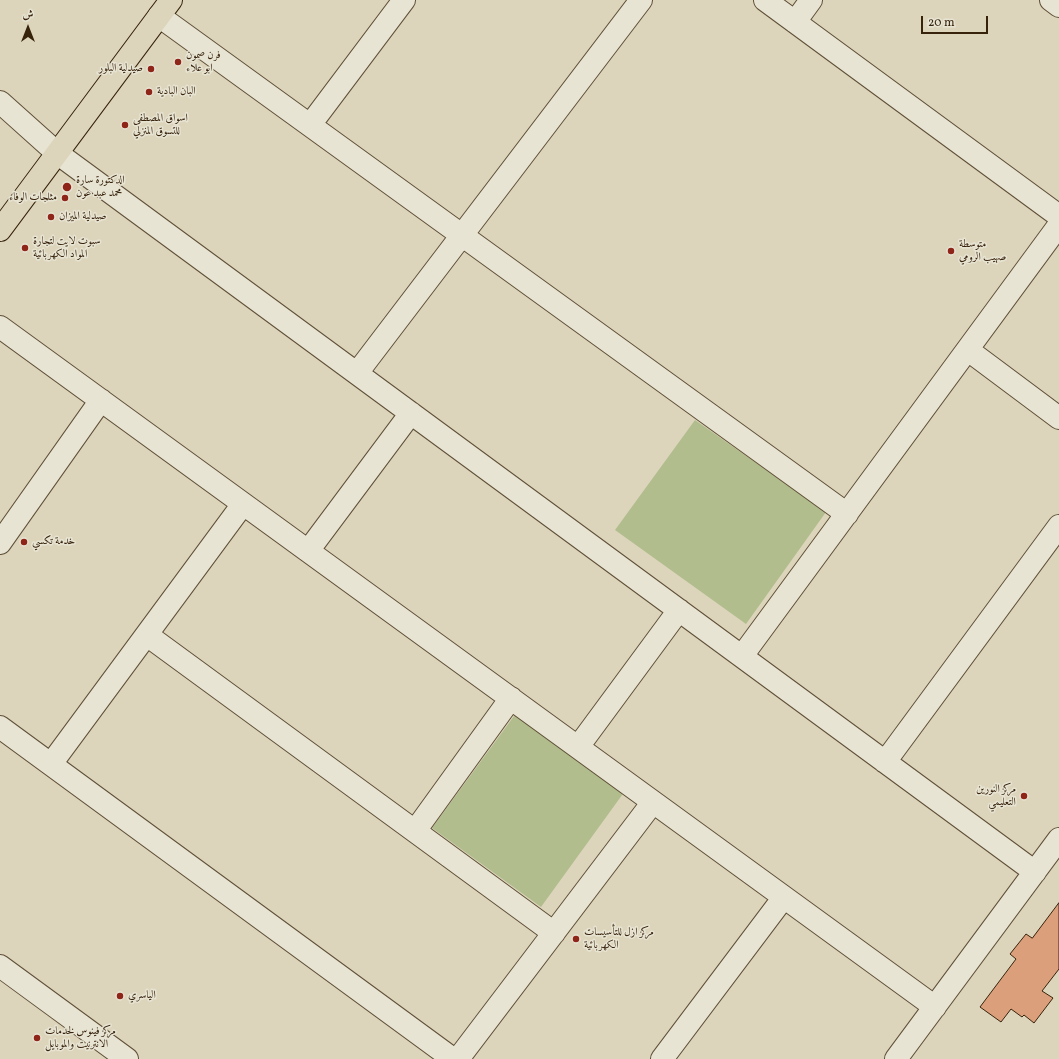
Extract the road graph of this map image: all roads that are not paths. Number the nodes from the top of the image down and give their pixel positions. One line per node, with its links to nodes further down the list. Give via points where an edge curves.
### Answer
1 (404, 0): 10 (street)
2 (642, 0): 15 (street)
3 (765, 0): 8 (street)
4 (811, 0): 8 (street)
5 (1051, 0): 6 (street)
6 (1059, 6)
7 (165, 8): 10 (street); 11 (main road)
8 (795, 22): 12 (street)
9 (0, 102): 11 (street)
10 (310, 125): 15 (street)
11 (57, 153): 14 (main road); 18 (street)
12 (1059, 216)
13 (1059, 225): 17 (street)
14 (0, 230)
15 (462, 236): 18 (street); 23 (street)
16 (0, 327): 19 (street)
17 (968, 350): 21 (street); 23 (street)
18 (357, 373): 20 (street)
19 (101, 400): 22 (street); 25 (street)
20 (411, 413): 26 (street); 27 (street)
21 (1059, 418)
22 (244, 504): 26 (street); 28 (street)
23 (847, 514): 29 (street)
24 (1059, 526): 33 (street)
25 (0, 543)
26 (308, 551): 30 (street)
27 (679, 610): 29 (street); 32 (street)
28 (146, 635): 34 (street); 36 (street)
29 (742, 656): 33 (street)
30 (511, 698): 32 (street); 36 (street)
31 (0, 727): 34 (street)
32 (578, 747): 35 (street)
33 (885, 762): 38 (street)
34 (51, 764): 44 (street)
35 (653, 802): 39 (street); 40 (street)
36 (415, 831): 40 (street)
37 (1059, 839): 38 (street)
38 (1035, 872): 42 (street)
39 (784, 897): 42 (street); 46 (street)
40 (554, 932): 45 (street)
41 (0, 966): 43 (street)
42 (935, 1007): 47 (street)
43 (127, 1059)
44 (452, 1059)
45 (458, 1059)
46 (662, 1059)
47 (896, 1059)

